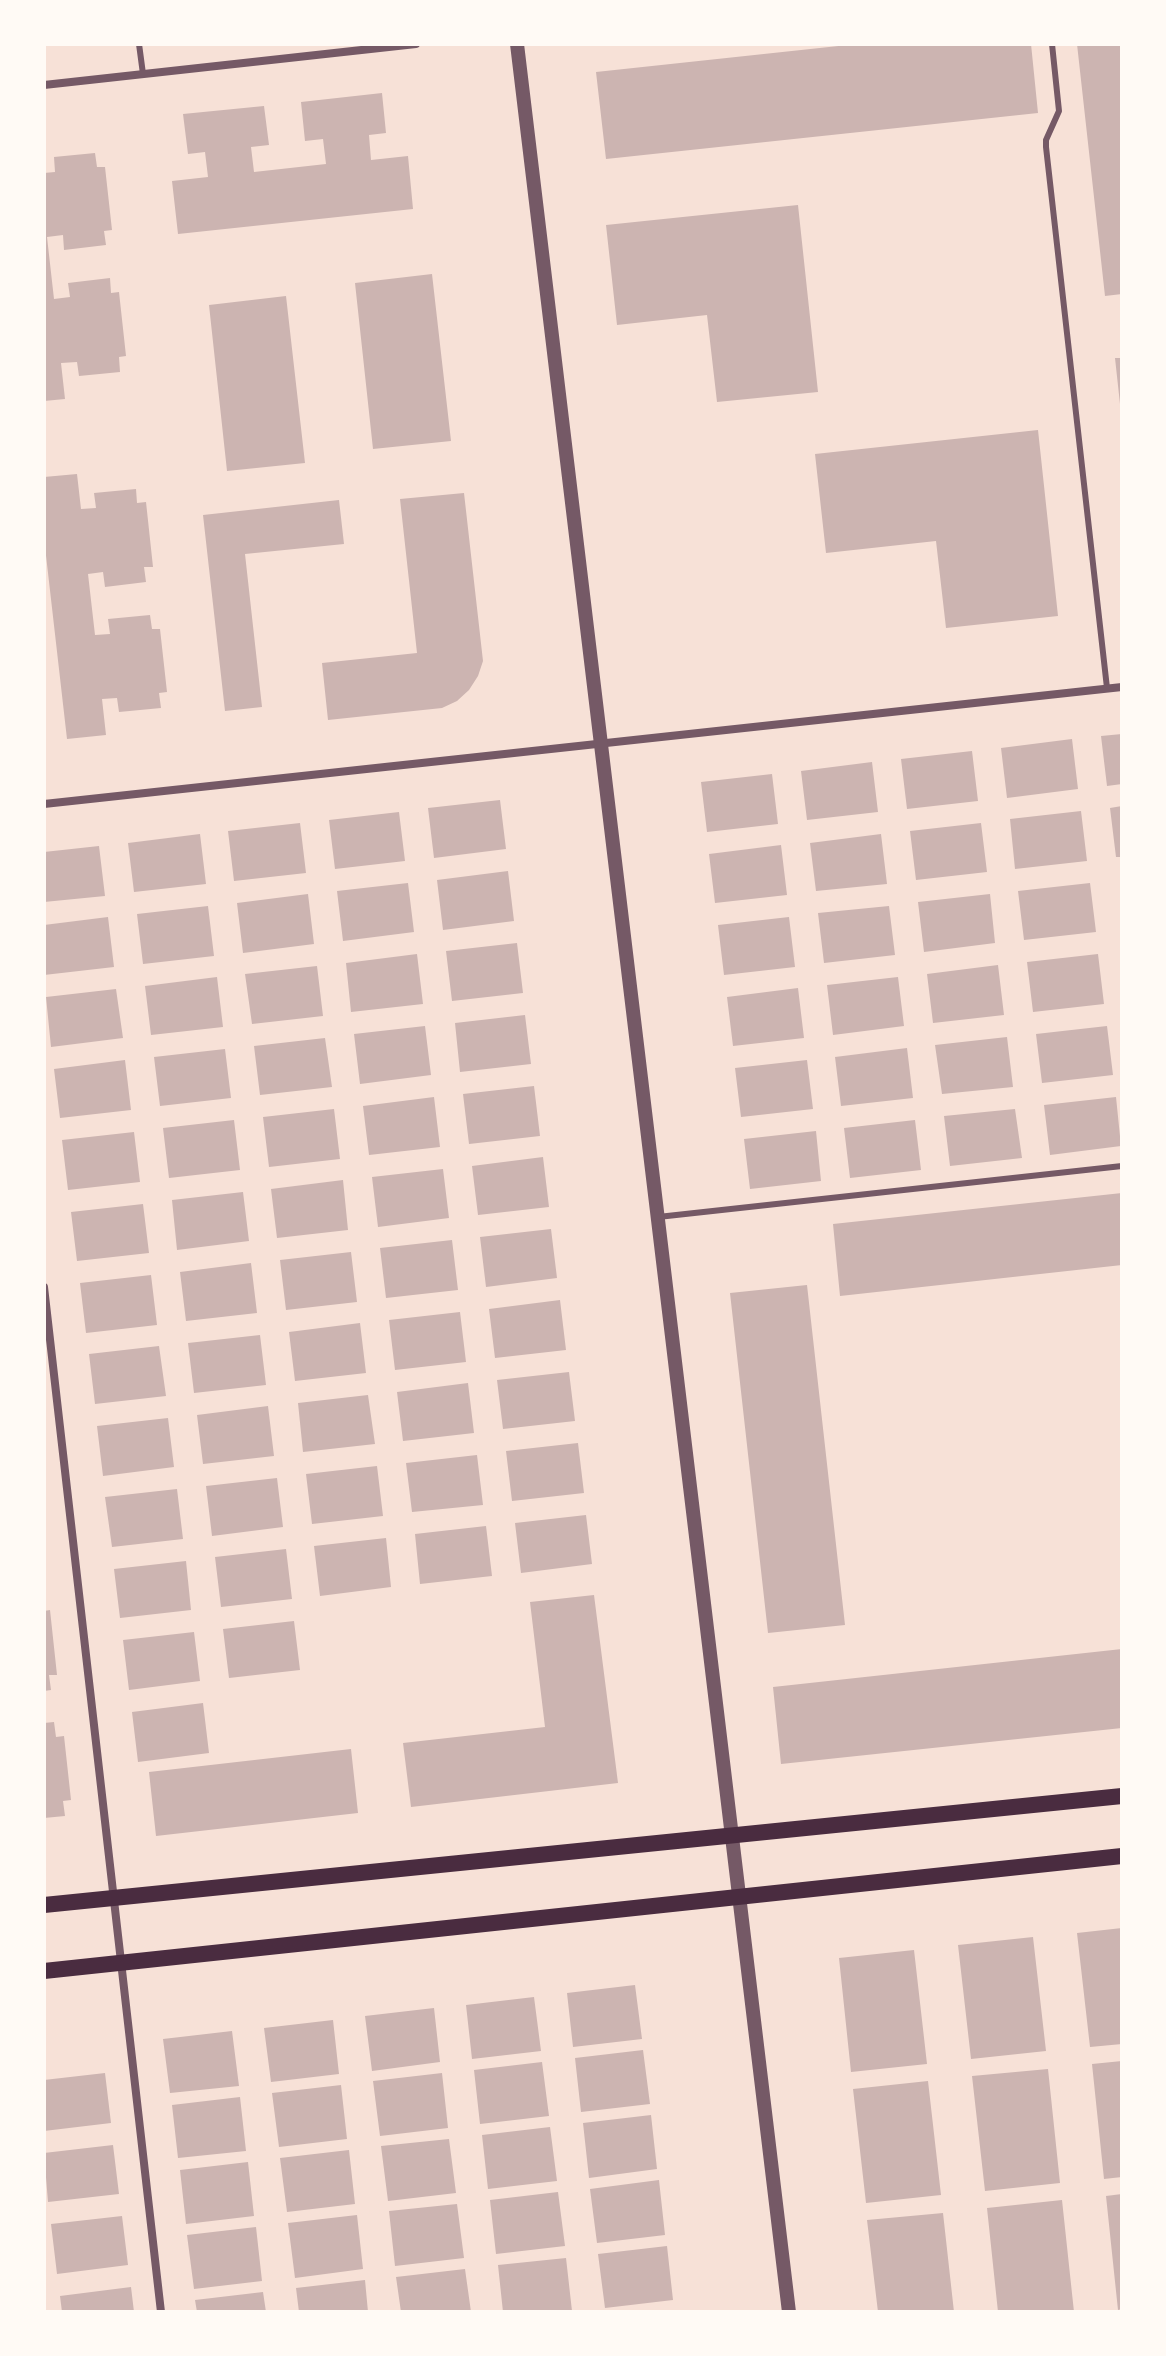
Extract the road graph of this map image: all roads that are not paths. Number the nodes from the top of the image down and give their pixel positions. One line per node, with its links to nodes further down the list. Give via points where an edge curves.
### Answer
1 (139, 44): 5 (lane)
2 (416, 44): 5 (street)
3 (517, 44): 9 (street)
4 (1052, 44): 8 (lane, via 1059,111 1046,147)
5 (143, 74): 6 (street)
6 (44, 85)
7 (1122, 687): 8 (street)
8 (1107, 688): 9 (street)
9 (601, 744): 10 (street); 12 (street)
10 (44, 804)
11 (1122, 1166): 12 (lane)
12 (658, 1217): 15 (street)
13 (44, 1287): 18 (street)
14 (1122, 1796): 15 (main road)
15 (732, 1835): 17 (street); 18 (main road)
16 (1122, 1856): 17 (main road)
17 (740, 1897): 20 (main road); 23 (street)
18 (113, 1898): 19 (main road); 20 (street)
19 (44, 1905)
20 (120, 1963): 21 (main road); 22 (street)
21 (44, 1971)
22 (161, 2312)
23 (789, 2312)

